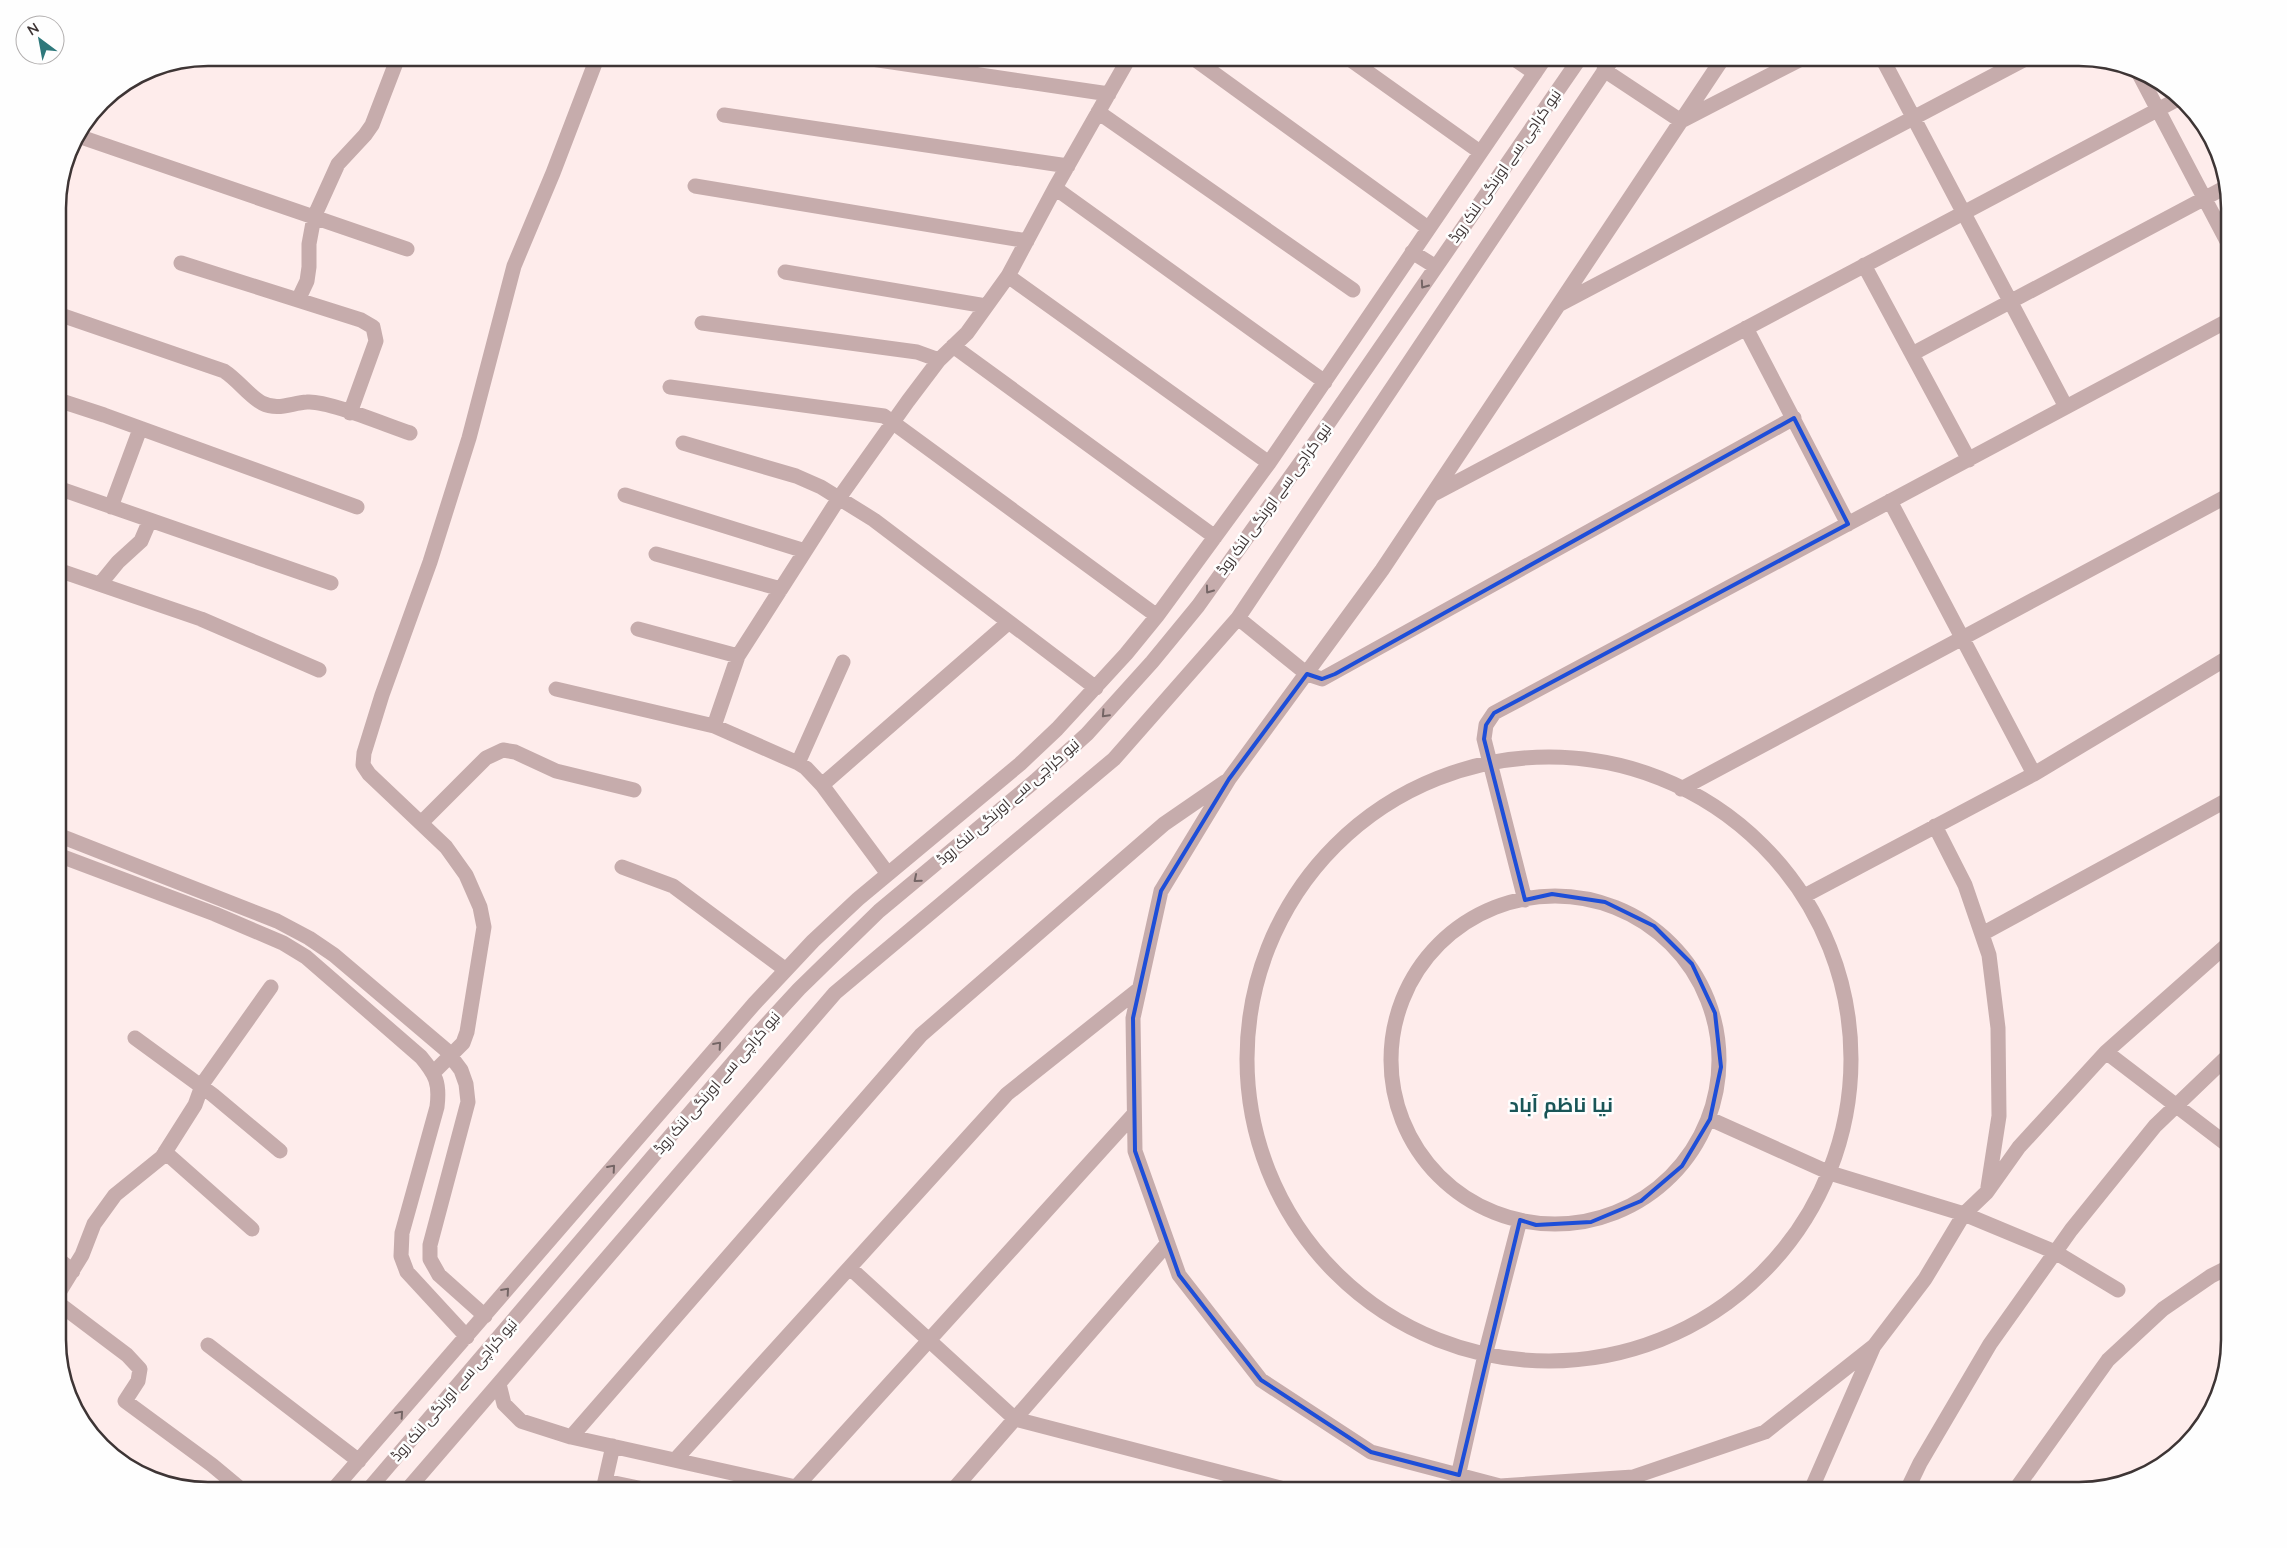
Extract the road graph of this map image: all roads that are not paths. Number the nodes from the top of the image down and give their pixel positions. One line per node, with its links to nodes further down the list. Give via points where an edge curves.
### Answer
1 (1205, 66): 34 (street)
2 (1360, 66): 26 (street)
3 (1525, 66): 16 (street)
4 (1539, 66): 16 (street, نیو کراچی سے اورنگی لنک روڈ)
5 (1574, 66): 41 (street, نیو کراچی سے اورنگی لنک روڈ)
6 (1606, 66): 88 (street)
7 (1611, 66): 24 (street)
8 (1718, 66): 24 (street)
9 (1787, 66): 24 (street)
10 (1886, 66): 23 (street)
11 (2012, 66): 23 (street)
12 (393, 67): 33 (street, via 372,125 338,164)
13 (594, 67): 108 (street, via 514,266 469,438 364,753 363,765 369,774)
14 (923, 67): 18 (street)
15 (1124, 67): 18 (street)
16 (1535, 73): 26 (street, نیو کراچی سے اورنگی لنک روڈ)
17 (2143, 82): 20 (street)
18 (1108, 94): 21 (street)
19 (2172, 102): 20 (street)
20 (2158, 110): 31 (street); 32 (street)
21 (1098, 112): 27 (street); 44 (street)
22 (724, 115): 27 (street)
23 (1914, 118): 32 (street); 47 (street)
24 (1681, 121): 47 (street)
25 (84, 138): 33 (street)
26 (1480, 152): 34 (street, نیو کراچی سے اورنگی لنک روڈ)
27 (1068, 166): 29 (street)
28 (696, 186): 36 (street)
29 (1055, 188): 36 (street); 56 (street)
30 (2220, 190): 31 (street)
31 (2205, 199): 35 (street); 46 (street)
32 (1964, 212): 40 (street); 46 (street)
33 (314, 217): 37 (street); 45 (street, via 307,281)
34 (1428, 228): 38 (street, نیو کراچی سے اورنگی لنک روڈ)
35 (2221, 228)
36 (1027, 241): 43 (street)
37 (407, 249)
38 (1412, 252): 41 (street); 56 (street, نیو کراچی سے اورنگی لنک روڈ)
39 (181, 263): 45 (street)
40 (1864, 266): 52 (street); 54 (street)
41 (1436, 267): 86 (street, نیو کراچی سے اورنگی لنک روڈ, one-way to 86)
42 (785, 272): 48 (street)
43 (1008, 276): 48 (street); 67 (street)
44 (1353, 290)
45 (298, 300): 60 (street, via 361,320 373,327 376,341)
46 (2011, 302): 54 (street); 59 (street)
47 (1559, 305): 70 (street)
48 (986, 306): 53 (street, via 967,333)
49 (67, 317): 60 (street, via 224,371 263,403 276,407 323,403)
50 (702, 323): 55 (street, via 917,352)
51 (2221, 325): 59 (street)
52 (1746, 328): 61 (street); 70 (street)
53 (953, 346): 55 (street); 78 (street)
54 (1912, 354): 66 (street)
55 (939, 360): 62 (street)
56 (1325, 382): 67 (street, نیو کراچی سے اورنگی لنک روڈ)
57 (670, 387): 62 (street, via 884,416)
58 (67, 403): 63 (street)
59 (2066, 407): 66 (street)
60 (350, 413): 64 (street)
61 (1794, 418): 77 (street); 96 (street, via 1335,674 1322,680)
62 (893, 421): 71 (street); 87 (street)
63 (140, 429): 74 (street); 75 (street)
64 (410, 433)
65 (683, 443): 71 (street, via 796,476)
66 (1968, 460): 73 (street)
67 (1269, 463): 78 (street, نیو کراچی سے اورنگی لنک روڈ)
68 (67, 491): 74 (street)
69 (625, 495): 79 (street)
70 (1432, 495): 96 (street)
71 (839, 498): 79 (street); 89 (street, via 874,520)
72 (2221, 500): 91 (street)
73 (1890, 502): 77 (street); 91 (street)
74 (111, 507): 76 (street)
75 (357, 507)
76 (150, 520): 82 (street); 83 (street, via 141,541)
77 (1848, 524): 101 (street, via 1494,713 1486,725 1484,739)
78 (1215, 537): 85 (street, نیو کراچی سے اورنگی لنک روڈ)
79 (805, 551): 84 (street)
80 (656, 554): 84 (street)
81 (67, 573): 83 (street)
82 (331, 582)
83 (100, 584): 95 (street, via 202,619)
84 (781, 589): 92 (street)
85 (1176, 590): 86 (street); 87 (street, نیو کراچی سے اورنگی لنک روڈ)
86 (1198, 606): 158 (street, نیو کراچی سے اورنگی لنک روڈ, one-way to 158, via 1087,734 879,911 799,989)
87 (1158, 616): 97 (street, نیو کراچی سے اورنگی لنک روڈ)
88 (1238, 618): 96 (street); 153 (street, via 1114,759 835,993)
89 (1009, 622): 97 (street); 104 (street)
90 (638, 629): 92 (street)
91 (1962, 638): 102 (street); 105 (street)
92 (738, 656): 99 (street)
93 (842, 662): 100 (street)
94 (2221, 662): 102 (street)
95 (319, 670)
96 (1307, 674): 103 (street)
97 (1096, 688): 113 (street, نیو کراچی سے اورنگی لنک روڈ, via 1020,764)
98 (556, 689): 99 (street)
99 (714, 726): 100 (street)
100 (798, 762): 104 (street)
101 (1492, 765): 105 (street, via 1546,755 1648,771); 115 (street); 152 (street, via 1445,773 1356,824 1289,902 1252,992 1245,1091 1271,1185 1325,1266 1403,1326)
102 (2034, 774): 109 (street)
103 (1230, 779): 120 (street, via 1161,892); 155 (street, via 1164,824 921,1035)
104 (822, 785): 113 (street)
105 (1681, 789): 114 (street, via 1737,819)
106 (634, 790): 108 (street, via 556,771 515,752 503,750 486,758)
107 (2221, 804): 116 (street)
108 (421, 823): 123 (street, via 446,847 466,875 484,927 467,1032 463,1044)
109 (1935, 826): 114 (street); 116 (street, via 1965,886)
110 (67, 839): 123 (street, via 278,921 309,938 334,955)
111 (67, 859): 125 (street, via 283,943 306,957)
112 (622, 867): 118 (street, via 673,886)
113 (888, 874): 118 (street, نیو کراچی سے اورنگی لنک روڈ, via 812,941)
114 (1806, 894): 133 (street, via 1845,989 1852,1091)
115 (1525, 900): 129 (street, via 1552,894 1606,902 1654,926 1692,964 1715,1013 1721,1067); 136 (street, via 1498,905 1450,932 1414,974 1393,1026 1390,1080 1406,1133 1438,1178 1483,1210)
116 (1982, 934): 134 (street, via 1989,955 1998,1047 1999,1116)
117 (2221, 951): 122 (street)
118 (786, 970): 147 (street, نیو کراچی سے اورنگی لنک روڈ, one-way to 118)
119 (271, 987): 126 (street)
120 (1139, 990): 128 (street, via 1132,1018); 141 (street, via 1007,1094)
121 (135, 1038): 126 (street)
122 (2106, 1052): 127 (street); 134 (street, via 2019,1147)
123 (451, 1056): 125 (street); 147 (street, via 464,1077 468,1102 430,1245 430,1259 439,1275)
124 (2221, 1064): 127 (street)
125 (434, 1072): 148 (street, via 439,1090 437,1107 402,1233 401,1256 407,1272)
126 (202, 1087): 131 (street); 132 (street, via 195,1105)
127 (2176, 1106): 130 (street); 139 (street, via 2155,1126)
128 (1134, 1114): 138 (street, via 1135,1151); 149 (street)
129 (1710, 1120): 133 (street); 136 (street, via 1682,1166 1641,1201 1591,1222 1536,1224)
130 (2221, 1139)
131 (280, 1151)
132 (165, 1152): 137 (street); 142 (street, via 115,1195 94,1224)
133 (1830, 1173): 135 (street); 152 (street, via 1823,1189 1766,1270 1688,1328 1594,1359 1496,1358)
134 (1987, 1192): 135 (street)
135 (1964, 1214): 139 (street); 151 (street, via 1925,1279)
136 (1520, 1220): 152 (street)
137 (252, 1229)
138 (1168, 1244): 154 (street); 161 (street, via 1179,1275 1261,1380 1372,1452)
139 (2055, 1252): 145 (street); 175 (street, via 1990,1344)
140 (67, 1266): 142 (street)
141 (850, 1268): 149 (street); 159 (street)
142 (73, 1271): 144 (street)
143 (2221, 1271): 176 (street, via 2163,1309 2108,1360)
144 (67, 1280)
145 (2118, 1290)
146 (67, 1310): 162 (street, via 127,1355 140,1369 138,1381 124,1401)
147 (485, 1316): 148 (street, نیو کراچی سے اورنگی لنک روڈ)
148 (467, 1337): 156 (street, نیو کراچی سے اورنگی لنک روڈ, one-way to 148)
149 (929, 1340): 154 (street); 168 (street)
150 (208, 1345): 160 (street)
151 (1874, 1346): 173 (street, via 1765,1432 1633,1477); 174 (street)
152 (1485, 1355): 161 (street)
153 (499, 1384): 155 (street, via 504,1404 521,1421); 165 (street)
154 (1015, 1419): 169 (street); 170 (street)
155 (571, 1437): 157 (street)
156 (376, 1442): 158 (street); 160 (street, نیو کراچی سے اورنگی لنک روڈ)
157 (613, 1446): 159 (street); 166 (street)
158 (396, 1457): 164 (street, نیو کراچی سے اورنگی لنک روڈ)
159 (674, 1460): 167 (street)
160 (359, 1461): 163 (street, نیو کراچی سے اورنگی لنک روڈ)
161 (1459, 1475): 171 (street); 172 (street)
162 (232, 1482)
163 (341, 1482)
164 (375, 1482)
165 (414, 1482)
166 (605, 1482)
167 (771, 1482)
168 (808, 1482)
169 (960, 1482)
170 (1257, 1482)
171 (1457, 1482)
172 (1485, 1482)
173 (1559, 1482)
174 (1814, 1482)
175 (1911, 1482)
176 (2021, 1482)

